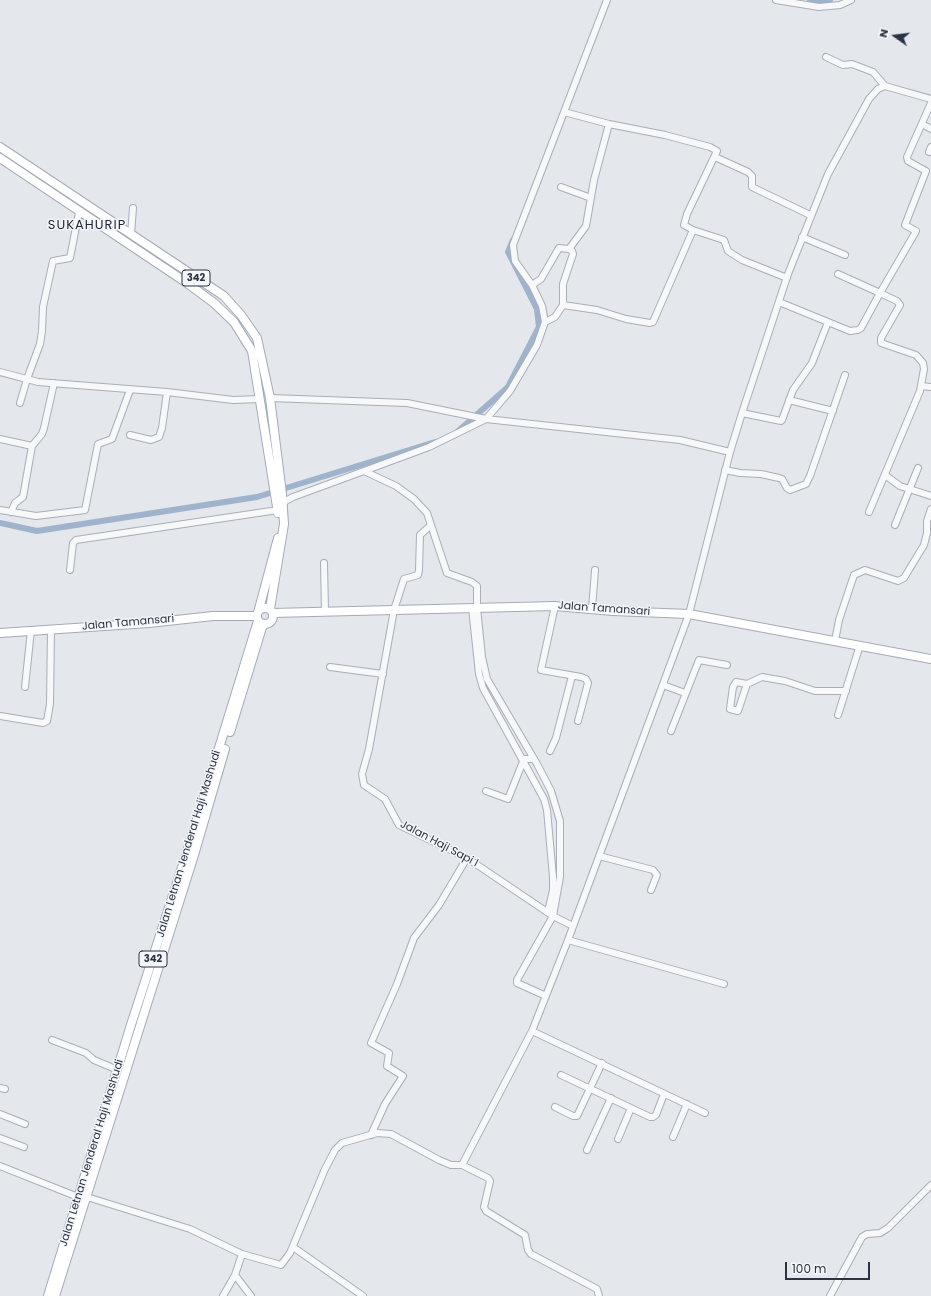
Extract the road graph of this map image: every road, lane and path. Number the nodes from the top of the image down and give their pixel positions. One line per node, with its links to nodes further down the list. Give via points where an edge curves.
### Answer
1 (607, 0): 8 (street)
2 (776, 0): 3 (street, via 818,7 840,5)
3 (851, 0)
4 (826, 57): 5 (street, via 846,66 852,64 873,72)
5 (885, 86): 6 (street); 21 (street, via 878,89 869,99 831,168)
6 (931, 99)
7 (931, 103): 10 (street)
8 (564, 112): 9 (street); 31 (street, via 513,245 515,261)
9 (609, 124): 14 (street, via 710,147 717,151); 17 (street)
10 (922, 124): 11 (street); 32 (street, via 907,157 908,161 926,171 905,225 916,233)
11 (931, 129)
12 (0, 147): 16 (main road, Jalan Letnan Jenderal Haji Mashudi / 342)
13 (0, 158): 18 (main road, Jalan Letnan Jenderal Haji Mashudi / 342)
14 (715, 158): 21 (street, via 748,172 752,176 752,187); 22 (street, via 687,214 684,225)
15 (561, 187): 17 (street)
16 (76, 198): 18 (main road); 23 (main road, Jalan Letnan Jenderal Haji Mashudi / 342)
17 (591, 198): 25 (street, via 586,226)
18 (70, 205): 20 (main road, Jalan Letnan Jenderal Haji Mashudi / 342)
19 (133, 208): 23 (street)
20 (79, 212): 28 (main road, Jalan Letnan Jenderal Haji Mashudi / 342); 41 (street, via 70,258 53,261 43,307 40,344)
21 (810, 215): 24 (street)
22 (693, 230): 30 (street, via 724,240 728,251 742,260); 34 (street, via 653,322)
23 (131, 235): 27 (main road, Jalan Letnan Jenderal Haji Mashudi / 342)
24 (802, 237): 26 (street); 30 (street)
25 (569, 249): 31 (street, via 559,248 543,275); 34 (street, via 573,254 563,284)
26 (845, 255)
27 (175, 264): 28 (main road); 37 (main road, Jalan Letnan Jenderal Haji Mashudi / 342, via 224,296)
28 (170, 272): 38 (main road, Jalan Letnan Jenderal Haji Mashudi / 342, via 214,303 234,322)
29 (838, 274): 32 (street)
30 (787, 278): 33 (street)
31 (532, 285): 35 (street, via 542,306)
32 (880, 293): 36 (street, via 858,330 850,331); 43 (street, via 900,305 880,342 885,346 916,355 923,363 924,369)
33 (779, 302): 36 (street); 52 (street)
34 (563, 305): 35 (street, via 555,317)
35 (545, 322): 53 (street, via 537,345 510,392)
36 (828, 322): 49 (street, via 812,363 793,390)
37 (257, 338): 38 (main road); 47 (main road, Jalan Letnan Jenderal Haji Mashudi / 342)
38 (248, 344): 48 (main road, Jalan Letnan Jenderal Haji Mashudi / 342, via 252,351)
39 (0, 372): 41 (street)
40 (845, 375): 51 (street)
41 (26, 379): 42 (street); 50 (street)
42 (54, 383): 45 (street); 56 (street, via 42,434)
43 (921, 386): 44 (street); 62 (street)
44 (931, 387)
45 (130, 390): 46 (street); 68 (street, via 113,436 110,440 98,444 85,510 41,516)
46 (167, 392): 48 (street, via 233,400); 54 (street, via 159,437 151,440)
47 (270, 398): 53 (street, via 407,403); 58 (main road, Jalan Letnan Jenderal Haji Mashudi / 342)
48 (260, 399): 58 (main road, Jalan Letnan Jenderal Haji Mashudi / 342)
49 (790, 400): 51 (street); 52 (street, via 781,421)
50 (20, 403)
51 (832, 410): 60 (street, via 808,482 801,487 789,490 779,478)
52 (742, 413): 57 (street)
53 (484, 419): 57 (street, via 680,440); 61 (street, via 429,447)
54 (130, 435)
55 (0, 439): 56 (street)
56 (32, 446): 68 (street, via 23,497 15,503)
57 (730, 452): 60 (street)
58 (274, 466): 65 (main road, Jalan Letnan Jenderal Haji Mashudi / 342)
59 (918, 468): 63 (street)
60 (725, 470): 81 (street)
61 (364, 471): 65 (street); 70 (street, via 410,495 427,513)
62 (885, 475): 63 (street); 69 (street)
63 (909, 490): 64 (street); 71 (street)
64 (931, 496)
65 (280, 504): 73 (street, via 76,540 73,543); 79 (main road, Jalan Letnan Jenderal Haji Mashudi / 342, via 282,539); 82 (main road, Jalan Letnan Jenderal Haji Mashudi / 342, via 278,536)
66 (931, 509): 86 (street, via 924,545 904,578 898,581 865,570 854,575 841,614)
67 (0, 510): 68 (street)
68 (11, 512)
69 (869, 512)
70 (431, 525): 76 (street, via 447,573 477,586); 77 (street, Jalan Haji Sapi I, via 420,535 418,575 404,579)
71 (895, 525)
72 (324, 563): 80 (street)
73 (70, 570)
74 (595, 570): 78 (street)
75 (554, 606): 76 (main road, Jalan Tamansari); 78 (main road, Jalan Tamansari); 92 (street, via 541,670)
76 (474, 608): 77 (main road, Jalan Tamansari); 103 (street, via 479,674 483,688); 104 (street, via 487,679)
77 (394, 610): 80 (main road, Jalan Tamansari); 91 (street, Jalan Haji Sapi I)
78 (592, 610): 81 (main road, Jalan Tamansari)
79 (272, 611): 80 (main road, Jalan Tamansari); 82 (main road, Jalan Tamansari, via 265,607); 82 (main road, via 270,622)
80 (325, 611)
81 (689, 614): 86 (main road, Jalan Tamansari); 94 (street)
82 (259, 618): 83 (main road, Jalan Tamansari, via 213,616); 111 (main road, Jalan Letnan Jenderal Haji Mashudi / 342)
83 (51, 629): 84 (main road, Jalan Tamansari); 99 (street, via 50,704 47,721 43,723)
84 (31, 630): 85 (main road, Jalan Tamansari); 95 (street)
85 (0, 633)
86 (836, 641): 87 (main road, Jalan Tamansari)
87 (860, 645): 88 (main road, Jalan Tamansari); 96 (street)
88 (931, 659)
89 (727, 665): 97 (street, via 698,660)
90 (330, 667): 91 (street)
91 (382, 674): 107 (street, Jalan Haji Sapi I, via 362,774 364,785 385,799 399,825)
92 (572, 676): 100 (street, via 586,679 588,683); 102 (street, via 556,738)
93 (747, 684): 93 (street, via 736,682 729,709 734,712 738,711); 96 (street, via 762,677 785,681 815,691)
94 (663, 685): 97 (street); 106 (street)
95 (26, 687)
96 (846, 691): 98 (street)
97 (685, 693): 101 (street)
98 (838, 715)
99 (0, 716)
100 (578, 721)
101 (671, 732)
102 (550, 751)
103 (524, 759): 104 (street); 105 (street, via 508,799); 109 (street, via 541,790 547,810 553,877)
104 (534, 759): 109 (street, via 551,791 560,821 560,877)
105 (486, 791)
106 (599, 856): 108 (street, via 653,870 657,875); 110 (street)
107 (467, 858): 109 (street, Jalan Haji Sapi I); 129 (street, via 439,905 414,938 371,1043 389,1053 388,1067 403,1075 385,1104)
108 (651, 890)
109 (551, 914): 110 (street, Jalan Haji Sapi I); 114 (street, via 517,980 517,983)
110 (573, 926): 112 (street)
111 (165, 935): 118 (main road, Jalan Letnan Jenderal Haji Mashudi / 342, via 130,1028); 130 (main road, Jalan Letnan Jenderal Haji Mashudi / 342)
112 (568, 940): 113 (street); 114 (street)
113 (724, 984)
114 (546, 996): 115 (street)
115 (532, 1031): 117 (street); 136 (street)
116 (52, 1040): 118 (street)
117 (602, 1063): 120 (street); 121 (street)
118 (118, 1070): 130 (main road, Jalan Letnan Jenderal Haji Mashudi / 342)
119 (561, 1075): 120 (street)
120 (589, 1088): 122 (street); 124 (street, via 576,1117)
121 (664, 1094): 123 (street); 125 (street, via 653,1117)
122 (611, 1098): 125 (street); 135 (street)
123 (686, 1104): 126 (street); 131 (street)
124 (555, 1107)
125 (632, 1108): 133 (street)
126 (705, 1113)
127 (0, 1114): 128 (street)
128 (25, 1124)
129 (371, 1135): 136 (street, via 391,1134 439,1160 451,1165); 141 (street, via 342,1143 335,1150)
130 (101, 1136): 139 (main road, Jalan Letnan Jenderal Haji Mashudi / 342); 140 (main road, Jalan Letnan Jenderal Haji Mashudi / 342)
131 (673, 1137)
132 (0, 1138): 134 (street)
133 (618, 1139)
134 (24, 1147)
135 (587, 1150)
136 (462, 1165): 150 (street, via 490,1181 484,1207 486,1211 525,1235 531,1254 597,1289)
137 (0, 1166): 140 (street)
138 (931, 1185): 151 (street, via 888,1228 880,1233 862,1237)
139 (87, 1197): 142 (street, via 190,1229); 143 (main road, Jalan Letnan Jenderal Haji Mashudi / 342)
140 (78, 1198): 143 (main road, Jalan Letnan Jenderal Haji Mashudi / 342)
141 (292, 1247): 142 (street, via 282,1265); 149 (street)
142 (242, 1254): 144 (street)
143 (63, 1260): 145 (main road, Jalan Letnan Jenderal Haji Mashudi / 342); 146 (main road, Jalan Letnan Jenderal Haji Mashudi / 342)
144 (235, 1275): 147 (street); 148 (street)
145 (48, 1296)
146 (55, 1296)
147 (222, 1296)
148 (251, 1296)
149 (363, 1296)
150 (599, 1296)
151 (830, 1296)

